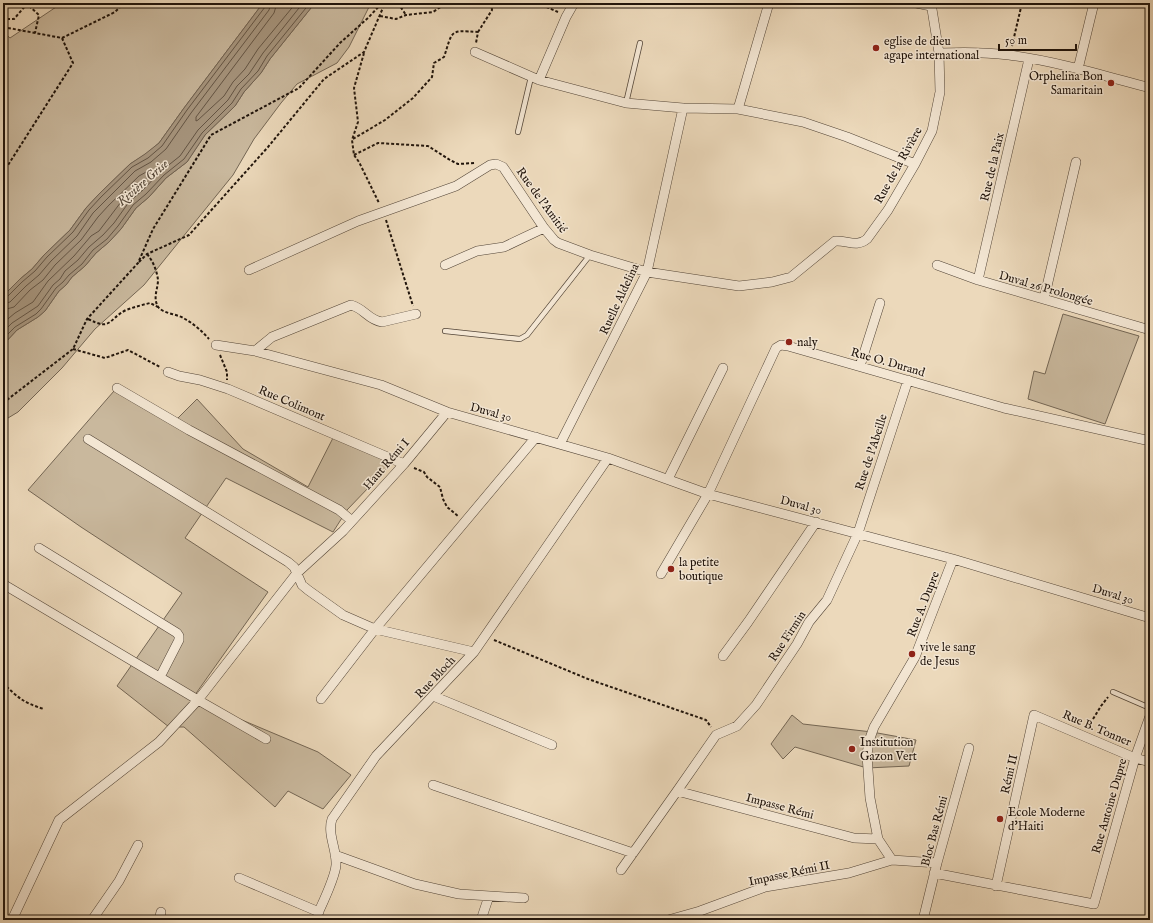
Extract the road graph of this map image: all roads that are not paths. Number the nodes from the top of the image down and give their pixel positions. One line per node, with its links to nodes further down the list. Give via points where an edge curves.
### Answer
1 (574, 3): 11 (street)
2 (769, 3): 15 (street)
3 (916, 3): 5 (street)
4 (1094, 3): 10 (street)
5 (931, 5): 8 (street, Rue de la Rivière)
6 (640, 43): 13 (lane)
7 (475, 52): 11 (street)
8 (939, 53): 9 (street, via 970,52); 18 (street, Rue de la Rivière, via 940,92 932,131)
9 (1030, 58): 10 (street); 26 (street, Rue de la Paix)
10 (1078, 69): 12 (street)
11 (535, 78): 13 (street); 16 (lane)
12 (1150, 88)
13 (626, 103): 14 (street)
14 (684, 108): 15 (street); 25 (street, Ruelle Aldelina)
15 (738, 109): 18 (street, via 804,122)
16 (518, 132)
17 (1076, 162): 27 (street)
18 (915, 164): 20 (street, Rue de la Rivière, via 888,210)
19 (544, 228): 21 (street, Rue de l'Amitié, via 558,243); 22 (street, via 504,247 477,251); 24 (street, Rue de l'Amitié, via 503,167 496,164 490,165 456,186 335,230)
20 (866, 239): 25 (street, Rue de l'Amitié, via 858,244 835,241 790,276 772,282 739,286)
21 (590, 255): 25 (street, Rue de l'Amitié); 31 (lane, via 523,338)
22 (445, 265)
23 (937, 265): 26 (street, Duval 26 Prolongée)
24 (249, 270)
25 (647, 272): 43 (street, Ruelle Aldelina)
26 (978, 280): 27 (street, Duval 26 Prolongée)
27 (1044, 299): 30 (street, Duval 26 Prolongée)
28 (880, 303): 34 (street)
29 (416, 314): 33 (street, via 382,322 371,319 362,309 351,305 272,337)
30 (1150, 330)
31 (445, 331)
32 (216, 345): 33 (street, Duval 30)
33 (255, 351): 39 (street, Duval 30, via 381,385)
34 (860, 366): 37 (street, Rue O. Durand); 47 (street, Rue O. Durand, via 788,346 781,345 776,348)
35 (723, 368): 46 (street)
36 (168, 372): 45 (street, Rue Colimont, via 228,389)
37 (908, 380): 42 (street, Rue O. Durand, via 1004,408); 50 (street, Rue de l'Abeille)
38 (117, 388): 48 (street, via 189,430 333,507)
39 (447, 412): 40 (street, Duval 30); 45 (street, Haut Rémi I)
40 (536, 437): 43 (street, Duval 30); 57 (street)
41 (88, 439): 53 (street, via 288,562)
42 (1150, 441)
43 (560, 444): 44 (street, Duval 30)
44 (608, 458): 46 (street, Duval 30); 58 (street, Rue Bloch)
45 (404, 464): 48 (street, Haut Rémi I)
46 (668, 479): 47 (street, Duval 30)
47 (708, 494): 49 (street, Duval 30); 54 (street)
48 (352, 521): 53 (street, Haut Rémi I)
49 (816, 522): 50 (street, Duval 30); 59 (street)
50 (858, 533): 52 (street, Duval 30); 74 (street, Rue Firmin, via 826,600 756,705 737,726 716,735)
51 (39, 548): 60 (street, via 177,633 179,640)
52 (953, 558): 56 (street, Duval 30); 75 (street, Rue A. Dupre, via 915,657 874,727 869,741 870,798)
53 (297, 573): 57 (street, via 302,585 308,590 343,615); 64 (street, Haut Rémi I)
54 (661, 574)
55 (3, 584): 60 (street)
56 (1150, 618)
57 (375, 629): 58 (street); 63 (street)
58 (474, 652): 62 (street, Rue Bloch)
59 (723, 656)
60 (160, 677): 64 (street)
61 (1113, 692): 65 (lane)
62 (433, 696): 69 (street); 78 (street, Rue Bloch, via 376,756 332,819 330,828)
63 (321, 699)
64 (198, 700): 68 (street); 88 (street, Haut Rémi I, via 159,742 60,820)
65 (1150, 708)
66 (1034, 714): 71 (street, Rue B. Tonner); 84 (street, Rémi II)
67 (1150, 716): 71 (street, Rue Antoine Dupre)
68 (266, 739)
69 (552, 745)
70 (969, 748): 80 (street, Bloc Bas Rémi)
71 (1135, 758): 72 (street, Rue B. Tonner); 84 (street, Rue Antoine Dupre, via 1094,904)
72 (1150, 762)
73 (433, 785): 77 (street)
74 (678, 791): 75 (street, Impasse Rémi, via 854,838); 77 (street)
75 (878, 839): 79 (street, Rue A. Dupre)
76 (138, 845): 89 (street, via 119,881)
77 (633, 853): 81 (street)
78 (335, 855): 85 (street, via 415,884 459,894); 87 (street, Rue Bloch, via 335,871)
79 (892, 860): 80 (street); 91 (street, Impasse Rémi II, via 849,873 764,888)
80 (937, 862): 82 (street, Bloc Bas Rémi)
81 (621, 870)
82 (934, 873): 84 (street); 92 (street, Bloc Bas Rémi)
83 (239, 878): 87 (street)
84 (996, 886)
85 (489, 896): 86 (street); 90 (street)
86 (524, 898)
87 (317, 916)
88 (12, 920)
89 (92, 920)
90 (481, 920)
91 (668, 920)
92 (923, 920)

